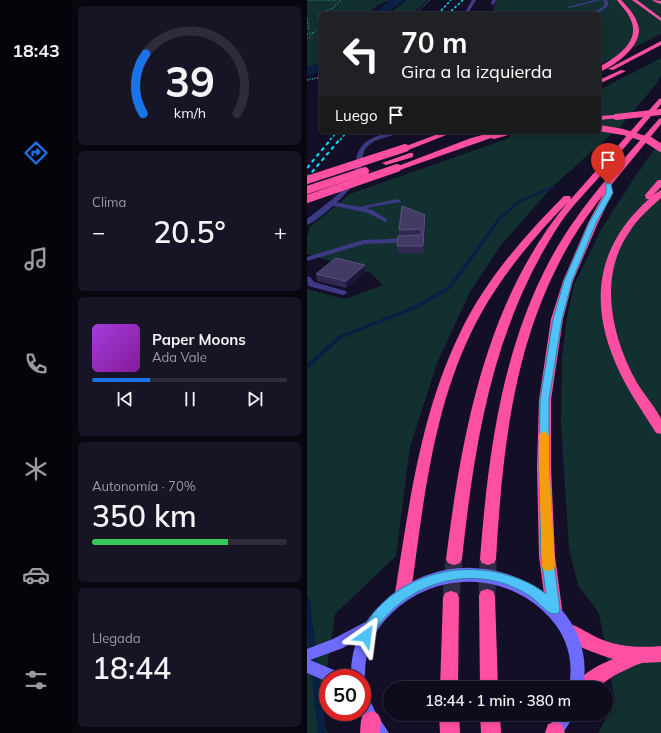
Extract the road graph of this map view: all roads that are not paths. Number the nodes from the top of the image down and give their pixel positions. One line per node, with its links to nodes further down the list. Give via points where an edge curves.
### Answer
1 (474, 0): 10 (street)
2 (599, 0): 8 (lane)
3 (605, 0): 11 (street, via 607,5)
4 (619, 0): 15 (highway, via 633,20 636,29 635,39 627,51)
5 (634, 0): 12 (highway)
6 (653, 2): 7 (highway); 9 (highway)
7 (661, 4)
8 (569, 7)
9 (656, 7)
10 (467, 12)
11 (591, 12)
12 (661, 20)
13 (661, 43): 16 (highway)
14 (627, 68): 17 (highway)
15 (601, 69)
16 (601, 73)
17 (601, 81)
18 (661, 100): 34 (highway)
19 (661, 112): 20 (highway, bridge)
20 (601, 118)
21 (661, 120): 32 (highway)
22 (601, 128): 28 (highway, bridge, via 636,136)
23 (388, 134): 38 (street, via 366,144 360,152 359,170 354,181)
24 (444, 134): 30 (highway, bridge)
25 (469, 134): 33 (highway, bridge)
26 (495, 134): 29 (highway)
27 (506, 134): 29 (highway)
28 (661, 148)
29 (427, 158): 36 (highway, bridge)
30 (307, 180)
31 (661, 182): 39 (highway, via 649,195)
32 (608, 184): 48 (highway, via 555,260 519,352 506,402 499,445 491,506); 53 (highway, via 609,193 568,281 557,319 550,359 545,400 544,467 547,556)
33 (307, 190)
34 (583, 190): 49 (highway, via 558,220 534,257 509,307 494,348 469,441); 50 (highway, via 569,197 550,216 502,272 482,302 456,356 441,395 429,438)
35 (661, 193): 39 (highway)
36 (307, 199)
37 (398, 201): 40 (lane)
38 (330, 203): 40 (lane); 42 (street)
39 (649, 203): 47 (highway, via 630,223 615,246 607,274 606,306 614,344 623,365)
40 (357, 208): 41 (lane, via 370,211)
41 (385, 220)
42 (307, 223)
43 (419, 239): 44 (lane, via 363,242)
44 (307, 259)
45 (307, 279): 46 (lane, via 311,284)
46 (343, 293)
47 (661, 430)
48 (488, 559)
49 (454, 560)
50 (403, 593): 53 (main road, bridge, via 424,582 447,576 486,575 516,583 537,594); 54 (main road, bridge, via 385,608)
51 (487, 596): 63 (highway)
52 (451, 598): 62 (highway)
53 (554, 609): 55 (main road, bridge)
54 (371, 625): 57 (main road, via 338,644); 60 (main road, bridge, via 361,646)
55 (570, 631): 58 (highway, via 603,649); 64 (main road, bridge, via 576,647)
56 (661, 654): 58 (highway)
57 (307, 655)
58 (641, 656): 65 (highway, via 605,671)
59 (307, 666): 61 (main road)
60 (357, 669)
61 (319, 671)
62 (449, 681)
63 (489, 681)
64 (577, 681)
65 (592, 681)
66 (449, 721): 70 (highway)
67 (490, 721): 71 (highway)
68 (562, 721): 69 (main road)
69 (554, 732)
70 (449, 733)
71 (491, 733)

